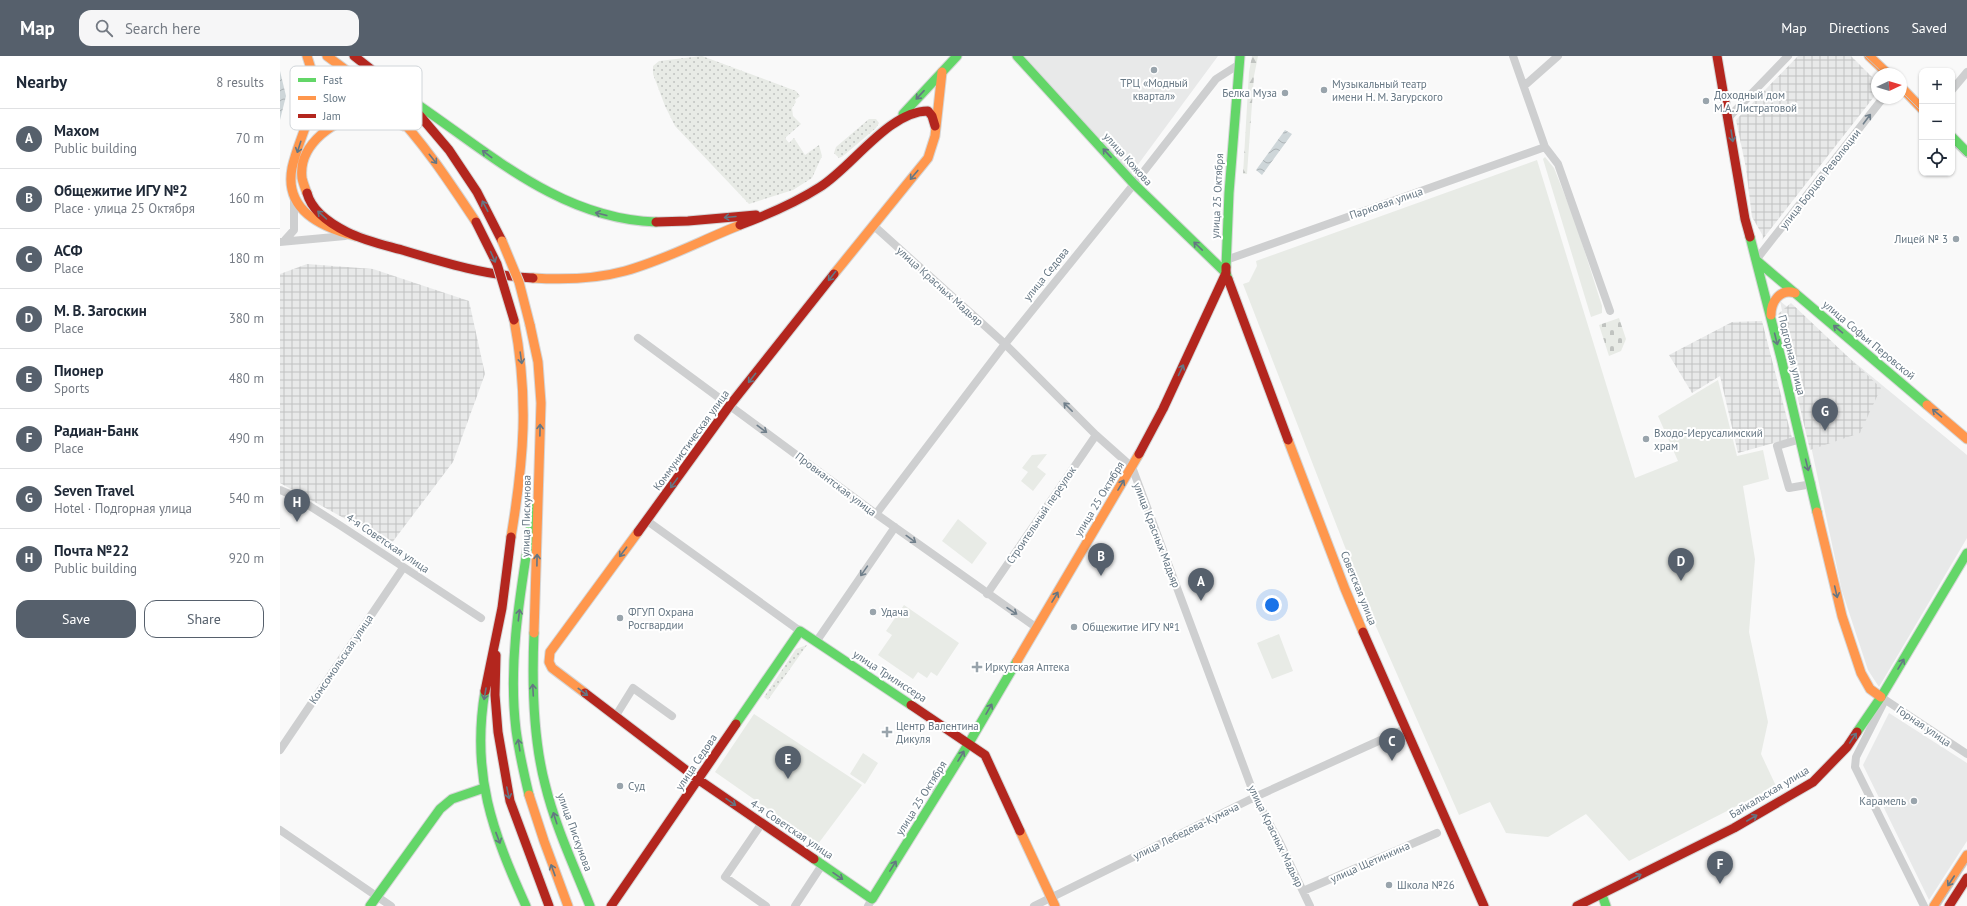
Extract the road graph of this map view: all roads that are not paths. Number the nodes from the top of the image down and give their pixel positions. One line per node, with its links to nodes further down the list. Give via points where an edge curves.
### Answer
1 (308, 56): 12 (main road, one-way to 12)
2 (327, 56): 13 (main road)
3 (354, 56): 14 (main road)
4 (957, 56): 16 (main road)
5 (1017, 56): 34 (main road, улица Кожова, one-way to 5)
6 (1513, 56): 18 (street)
7 (1558, 56): 18 (street)
8 (1717, 56): 24 (main road, Подгорная улица)
9 (1788, 56): 24 (street)
10 (1869, 56): 15 (main road)
11 (1239, 60): 34 (street, улица Седова, via 1216,78); 40 (main road, улица 25 Октября)
12 (312, 66)
13 (339, 66)
14 (367, 66)
15 (1882, 68)
16 (942, 72): 26 (main road, one-way to 26); 31 (main road, Коммунистическая улица)
17 (1967, 72): 19 (street)
18 (1524, 86): 32 (street)
19 (1955, 86)
20 (1907, 93): 22 (main road)
21 (1878, 104): 41 (street, улица Борцов Революции, one-way to 21)
22 (1919, 106)
23 (422, 107): 36 (main road, one-way to 23, via 662,222 628,220 590,211 564,201 524,179)
24 (1728, 117): 41 (main road, Подгорная улица, one-way to 41, via 1745,218)
25 (422, 118): 53 (main road, one-way to 25, bridge, via 541,403 539,376 530,325 518,282 502,241 477,192 449,150)
26 (899, 119): 31 (main road, via 916,110 928,111 934,122); 36 (main road, via 833,178)
27 (304, 130): 35 (main road, one-way to 35, via 292,169)
28 (326, 130): 38 (main road, one-way to 28, via 325,219 310,202 302,180 305,155 313,141)
29 (409, 130): 62 (main road, one-way to 62, bridge, via 438,166 476,222 497,264 514,320 524,382 525,432)
30 (1954, 140): 33 (main road)
31 (935, 143): 37 (main road, Коммунистическая улица, one-way to 37, via 928,158)
32 (1545, 147): 40 (street, Парковая улица); 44 (street, via 1558,164)
33 (1967, 152)
34 (1134, 184): 42 (main road, улица Кожова, one-way to 34); 47 (street, улица Седова)
35 (293, 195): 38 (main road, via 317,223); 39 (street, via 294,230)
36 (769, 213): 38 (main road, via 632,269 574,279 536,278 486,272)
37 (873, 225): 47 (street, улица Красных Мадьяр); 48 (main road, Коммунистическая улица, one-way to 48)
38 (355, 236): 39 (street)
39 (283, 241)
40 (1226, 260): 42 (main road, улица 25 Октября)
41 (1756, 260): 43 (main road, улица Софьи Перовской); 45 (main road, Подгорная улица)
42 (1226, 273): 52 (main road, улица 25 Октября, one-way to 42, via 1163,409); 70 (main road, Советская улица, via 1345,589)
43 (1795, 294): 45 (main road, via 1789,292 1777,298); 51 (main road, улица Софьи Перовской, one-way to 43)
44 (1610, 311)
45 (1770, 316): 50 (main road, Подгорная улица, one-way to 50)
46 (638, 338): 48 (street, Провиантская улица)
47 (1005, 344): 49 (street, улица Красных Мадьяр, one-way to 47); 56 (street, улица Седова)
48 (730, 405): 56 (street, Провиантская улица, one-way to 56); 57 (main road, Коммунистическая улица, one-way to 57)
49 (1096, 435): 52 (street, улица Красных Мадьяр); 61 (street, Строительный переулок)
50 (1801, 439): 54 (main road, Подгорная улица, one-way to 54); 54 (street, via 1777,446 1789,488)
51 (1967, 439)
52 (1132, 467): 64 (main road, улица 25 Октября, one-way to 52); 78 (street, улица Красных Мадьяр)
53 (538, 469): 94 (main road, улица Пискунова, one-way to 53, via 529,794 516,728 515,661); 95 (main road, улица Пискунова, one-way to 53, via 555,820 539,753 533,688)
54 (1812, 484): 67 (main road, Подгорная улица, one-way to 67, via 1850,644 1861,674 1870,689)
55 (280, 490): 60 (street, 4-я Советская улица, via 328,517)
56 (876, 514): 58 (street, Провиантская улица)
57 (646, 520): 65 (street, улица Трилиссера); 68 (main road, Коммунистическая улица, one-way to 68, via 548,656 552,668)
58 (895, 527): 61 (street, Провиантская улица, one-way to 61); 66 (street, one-way to 66)
59 (1967, 553): 67 (main road, Байкальская улица, one-way to 59)
60 (403, 568): 63 (street, 4-я Советская улица); 72 (street, Комсомольская улица)
61 (987, 594): 64 (street, Провиантская улица, one-way to 64)
62 (501, 615): 76 (main road, one-way to 76, via 481,721 480,753); 93 (main road, one-way to 93, via 495,695 503,766 510,801)
63 (481, 618)
64 (1037, 628): 71 (main road, улица 25 Октября, one-way to 64)
65 (800, 631): 66 (main road, улица Трилиссера); 74 (main road, улица Седова)
66 (816, 642): 71 (main road, улица Трилиссера)
67 (1883, 699): 73 (street, Горная улица); 86 (main road, Байкальская улица, one-way to 67, via 1734,828 1813,782 1847,747); 104 (street, via 1856,757 1855,767)
68 (615, 716): 69 (street, via 633,688); 74 (main road, Коммунистическая улица)
69 (672, 716)
70 (1405, 729): 78 (street, улица Лебедева-Кумача); 101 (main road, Советская улица)
71 (969, 743): 77 (main road, улица 25 Октября, one-way to 71); 89 (main road, улица Трилиссера, via 985,755)
72 (280, 750)
73 (1967, 754)
74 (699, 780): 79 (main road, 4-я Советская улица, one-way to 79); 96 (main road, улица Седова)
75 (930, 786): 77 (street)
76 (484, 788): 87 (main road, via 452,799 440,809); 92 (main road, one-way to 92, via 494,828)
77 (939, 792): 88 (main road, улица 25 Октября, one-way to 77)
78 (1255, 797): 85 (street, улица Красных Мадьяр); 89 (street, улица Лебедева-Кумача)
79 (762, 823): 83 (main road, 4-я Советская улица); 97 (street, via 726,877)
80 (280, 830): 87 (street)
81 (1437, 833): 85 (street, улица Щетинкина)
82 (1967, 855): 105 (main road, one-way to 105)
83 (822, 865): 88 (main road, 4-я Советская улица, one-way to 88); 98 (street)
84 (1967, 878): 106 (main road)
85 (1303, 891): 100 (street, улица Красных Мадьяр)
86 (1602, 895): 102 (main road, Байкальская улица); 103 (main road)
87 (377, 897): 90 (main road); 91 (street)
88 (870, 902)
89 (1053, 902): 99 (street, улица Лебедева-Кумача)
90 (370, 906)
91 (392, 906)
92 (526, 906)
93 (549, 906)
94 (568, 906)
95 (590, 906)
96 (611, 906)
97 (766, 906)
98 (795, 906)
99 (1034, 906)
100 (1310, 906)
101 (1484, 906)
102 (1577, 906)
103 (1606, 906)
104 (1924, 906)
105 (1934, 906)
106 (1949, 906)

